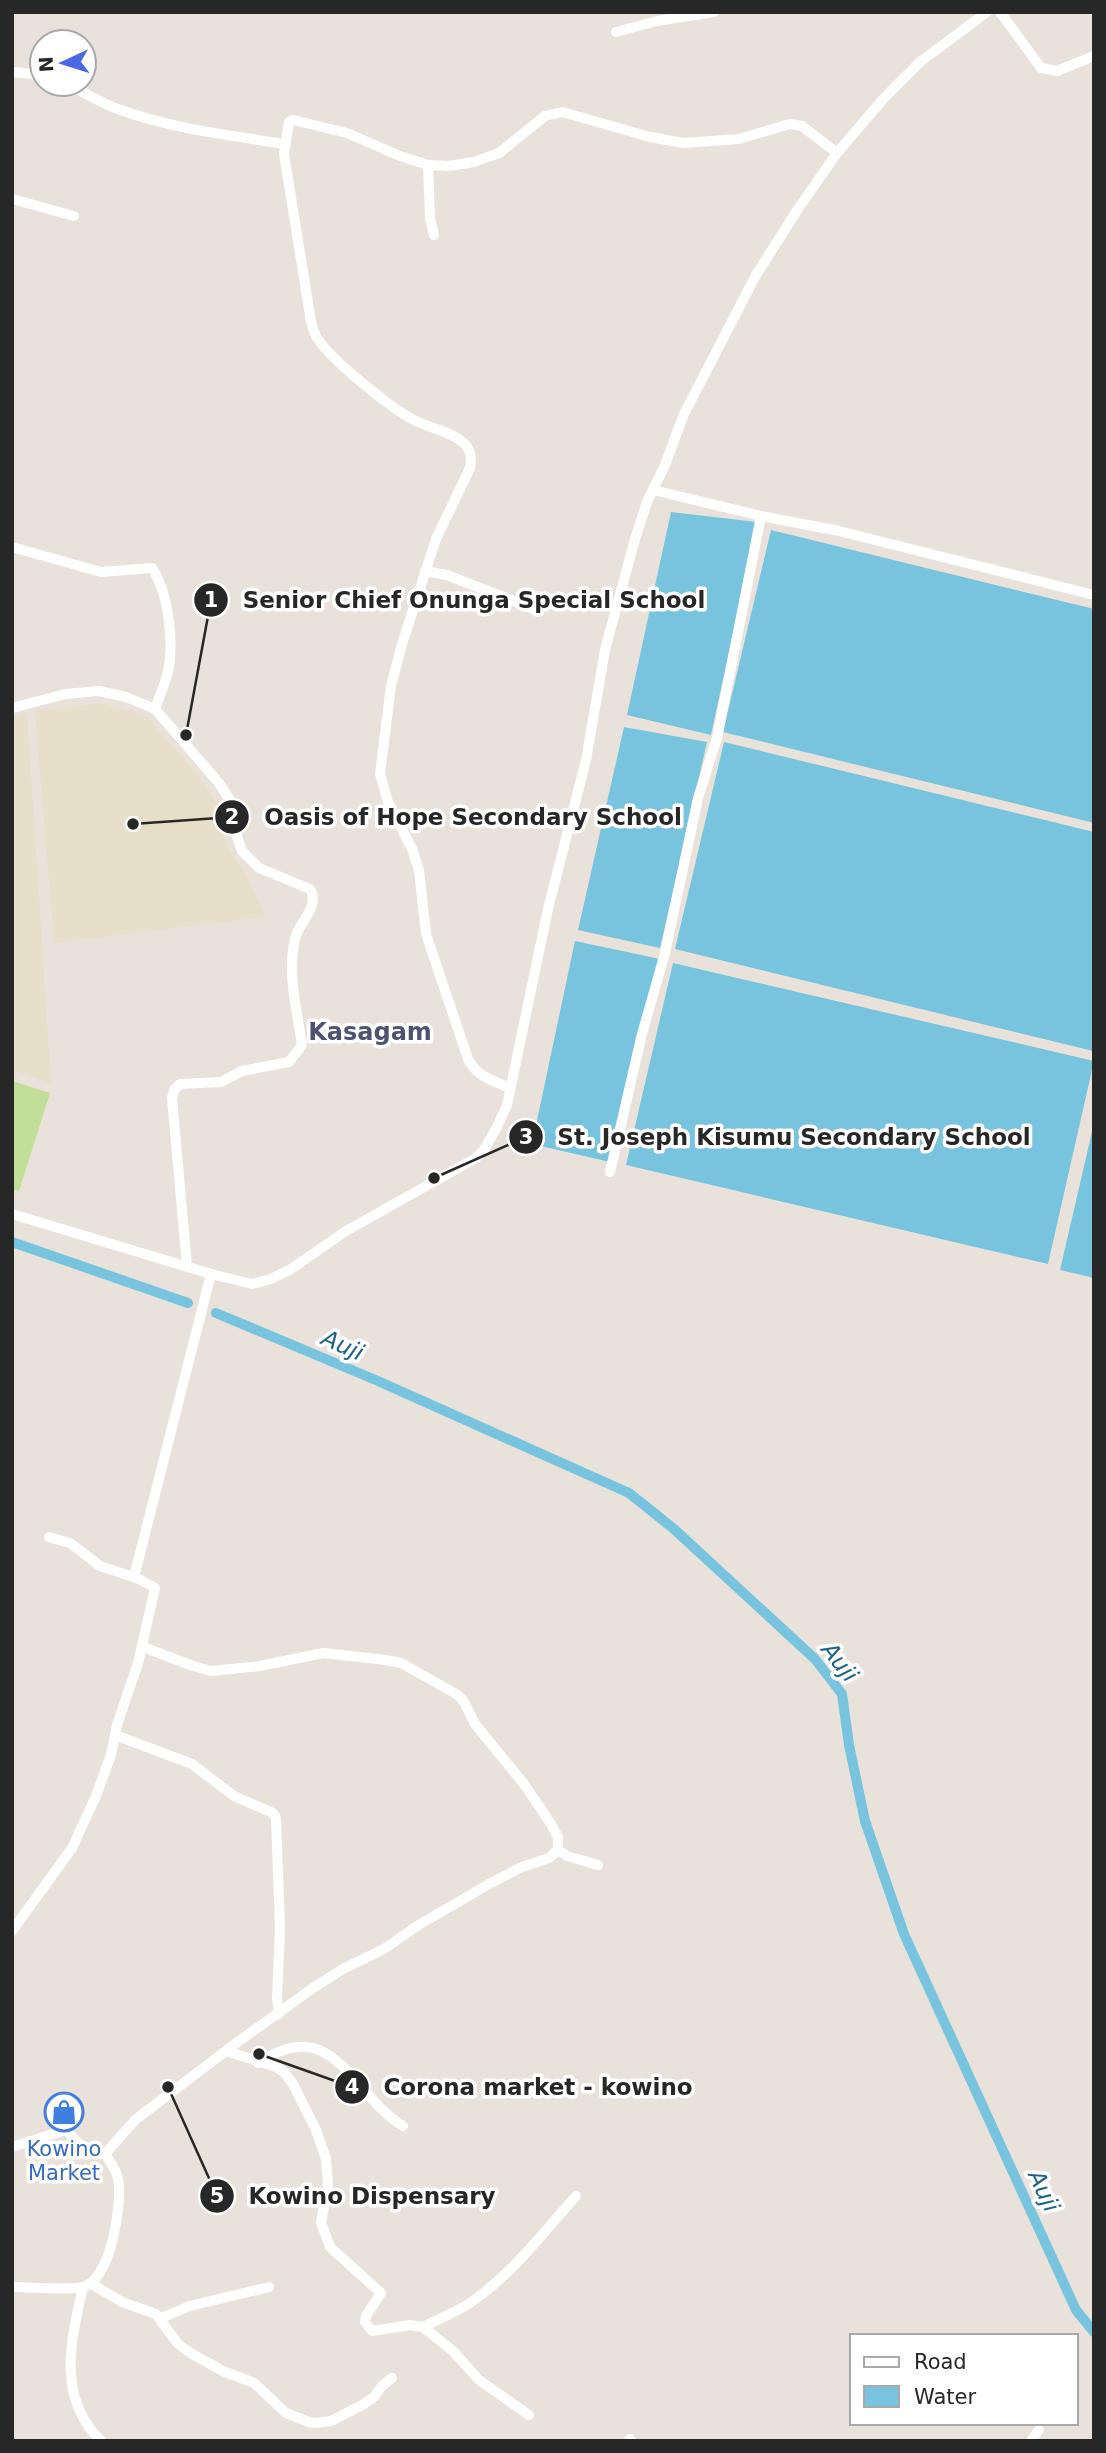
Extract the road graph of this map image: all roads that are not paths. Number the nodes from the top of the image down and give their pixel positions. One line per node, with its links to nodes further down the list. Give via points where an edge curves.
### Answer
1 (714, 12): 4 (street)
2 (987, 12): 8 (street, via 920,62)
3 (1000, 12): 5 (street, via 1041,68 1057,71)
4 (615, 32)
5 (1094, 56)
6 (92, 98): 7 (street, via 121,111 192,129)
7 (284, 144): 9 (street, via 293,120 348,133); 16 (street, via 316,337 392,406 451,435 470,451 470,468)
8 (837, 153): 9 (street, via 802,126 790,124 739,139 684,143 562,112 545,116 499,153 474,162); 13 (street, via 740,304 684,414)
9 (428, 165): 12 (street)
10 (12, 199): 11 (street)
11 (74, 216)
12 (434, 235)
13 (653, 490): 14 (street); 21 (street, via 605,650 586,760)
14 (761, 516): 17 (street); 22 (street, via 717,738 698,798)
15 (12, 547): 20 (street, via 101,572 152,568 160,580 170,621 168,671)
16 (425, 571): 18 (street, via 447,575); 21 (street, via 391,686 380,774 419,870 430,949 472,1069)
17 (1094, 595)
18 (539, 611)
19 (12, 708): 20 (street, via 65,694 99,691)
20 (155, 709): 24 (street, via 231,802 231,820 242,851 259,868 310,889 314,896 295,936 292,964 302,1045 289,1062 242,1071 221,1082 180,1084 174,1090)
21 (510, 1088): 25 (street, via 496,1129 476,1158 271,1279 253,1284)
22 (610, 1172)
23 (12, 1214): 24 (street)
24 (187, 1266): 25 (street)
25 (211, 1274): 27 (street)
26 (49, 1537): 27 (street, via 71,1544 100,1566)
27 (134, 1577): 28 (street, via 155,1588)
28 (143, 1647): 29 (street); 30 (street, via 211,1671 323,1653 401,1662 464,1702 475,1724 551,1824)
29 (115, 1735): 32 (street, via 106,1772 72,1848); 33 (street, via 192,1764 234,1796 276,1818)
30 (558, 1850): 31 (street); 33 (street, via 437,1914)
31 (598, 1865)
32 (12, 1931)
33 (279, 2014): 34 (street)
34 (226, 2051): 35 (street); 38 (street, via 135,2120)
35 (258, 2063): 36 (street, via 286,2048 323,2051 353,2076 386,2116); 44 (street, via 284,2072 316,2130 328,2170 321,2222 330,2247 381,2293 366,2316 367,2326 372,2331)
36 (403, 2126)
37 (12, 2147): 38 (street, via 66,2130 89,2154)
38 (105, 2154): 40 (street, via 118,2177 118,2204 103,2269)
39 (576, 2196): 44 (street, via 503,2276 467,2305)
40 (87, 2285): 41 (street); 43 (street); 48 (street, via 74,2327 71,2374 80,2416)
41 (12, 2287)
42 (269, 2287): 43 (street)
43 (160, 2318): 45 (street, via 178,2344 192,2354 254,2383 286,2413 309,2422 331,2421 364,2404)
44 (423, 2327): 46 (street, via 479,2380)
45 (392, 2378)
46 (529, 2415)
47 (1039, 2430): 49 (street)
48 (101, 2441)
49 (1031, 2441)

